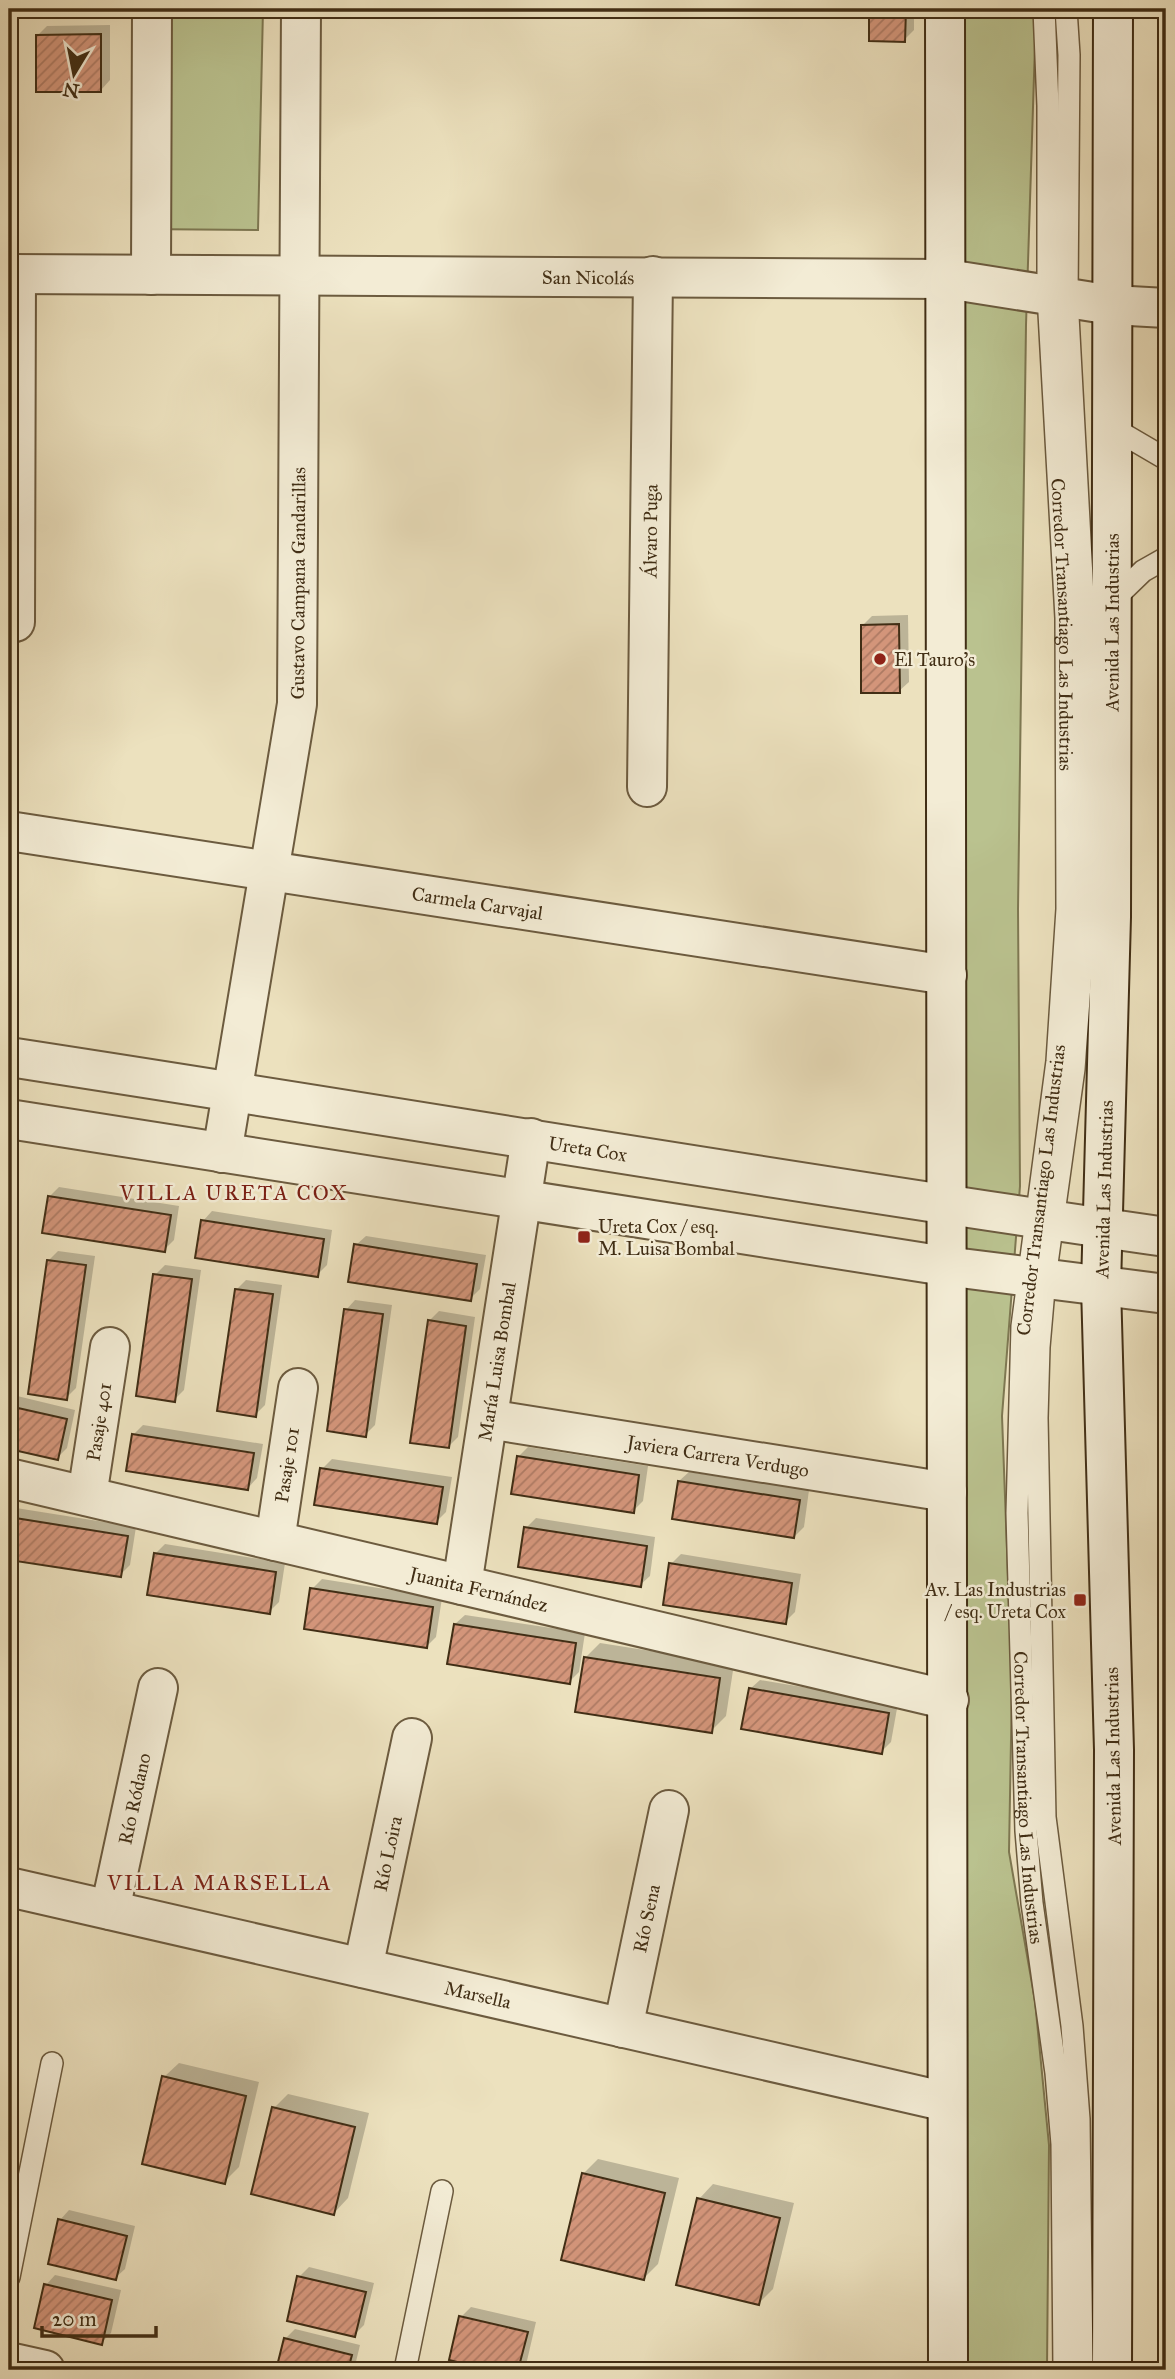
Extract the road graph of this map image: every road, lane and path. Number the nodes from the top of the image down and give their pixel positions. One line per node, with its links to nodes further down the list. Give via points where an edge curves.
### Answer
1 (152, 9): 8 (street)
2 (301, 9): 9 (street, Gustavo Campana Gandarillas)
3 (945, 9): 11 (street)
4 (1044, 9): 12 (lane, Corredor Transantiago Las Industrias)
5 (1066, 9): 12 (lane, Corredor Transantiago Las Industrias, via 1069,55)
6 (1113, 9): 13 (street, Avenida Las Industrias)
7 (12, 274): 8 (street, San Nicolás); 19 (street)
8 (151, 275): 9 (street, San Nicolás)
9 (298, 275): 10 (street, San Nicolás); 22 (street, Gustavo Campana Gandarillas, via 297,704)
10 (653, 276): 11 (street, San Nicolás); 20 (street, Álvaro Puga)
11 (947, 279): 12 (street, San Nicolás); 23 (street)
12 (1057, 296): 13 (street, San Nicolás); 31 (lane, Corredor Transantiago Las Industrias, via 1084,615 1085,915 1074,1069)
13 (1112, 305): 14 (street, San Nicolás); 15 (street, Avenida Las Industrias)
14 (1164, 313)
15 (1113, 428): 16 (lane); 18 (street, Avenida Las Industrias)
16 (1166, 459)
17 (1166, 558): 18 (lane, via 1143,571)
18 (1113, 600): 32 (street, Avenida Las Industrias)
19 (15, 622)
20 (647, 787)
21 (9, 831): 22 (street, Carmela Carvajal)
22 (269, 871): 23 (street, Carmela Carvajal); 25 (street, Gustavo Campana Gandarillas)
23 (947, 975): 30 (street)
24 (9, 1057): 25 (street, Ureta Cox)
25 (232, 1091): 27 (street, Ureta Cox); 28 (street, Gustavo Campana Gandarillas)
26 (9, 1119): 28 (street)
27 (531, 1138): 29 (street, María Luisa Bombal); 30 (street, Ureta Cox)
28 (222, 1153): 29 (street)
29 (522, 1201): 34 (street); 40 (street, María Luisa Bombal)
30 (945, 1207): 31 (street, Ureta Cox); 34 (street)
31 (1043, 1219): 32 (street, Ureta Cox); 35 (lane, Corredor Transantiago Las Industrias)
32 (1103, 1227): 33 (street, Ureta Cox); 36 (street, Avenida Las Industrias)
33 (1166, 1237)
34 (945, 1266): 35 (street); 42 (street)
35 (1036, 1277): 36 (street); 62 (lane, Corredor Transantiago Las Industrias, via 1018,1411 1017,1500 1026,1831 1062,2144); 63 (lane, Corredor Transantiago Las Industrias, via 1042,1764 1048,1860 1072,2026 1079,2119)
36 (1101, 1286): 37 (street); 64 (street, Avenida Las Industrias, via 1114,1750)
37 (1166, 1294)
38 (110, 1347): 43 (street, Pasaje 401)
39 (298, 1388): 44 (street, Pasaje 101)
40 (488, 1419): 42 (street, Javiera Carrera Verdugo); 45 (street, María Luisa Bombal)
41 (9, 1478): 43 (street, Juanita Fernández)
42 (947, 1492): 47 (street)
43 (87, 1496): 44 (street, Juanita Fernández)
44 (275, 1541): 45 (street, Juanita Fernández)
45 (462, 1585): 47 (street, Juanita Fernández)
46 (158, 1688): 51 (street, Río Ródano)
47 (949, 1700): 55 (street)
48 (412, 1738): 52 (street, Río Loira)
49 (668, 1810): 53 (street, Río Sena)
50 (9, 1887): 51 (street, Marsella)
51 (110, 1910): 52 (street, Marsella)
52 (363, 1968): 53 (street, Marsella)
53 (622, 2028): 55 (street, Marsella)
54 (52, 2063): 57 (lane)
55 (947, 2102): 61 (street)
56 (442, 2191): 60 (lane)
57 (9, 2277)
58 (9, 2362): 59 (street)
59 (45, 2370)
60 (405, 2370)
61 (948, 2370)
62 (1064, 2370)
63 (1082, 2370)
64 (1112, 2370)

